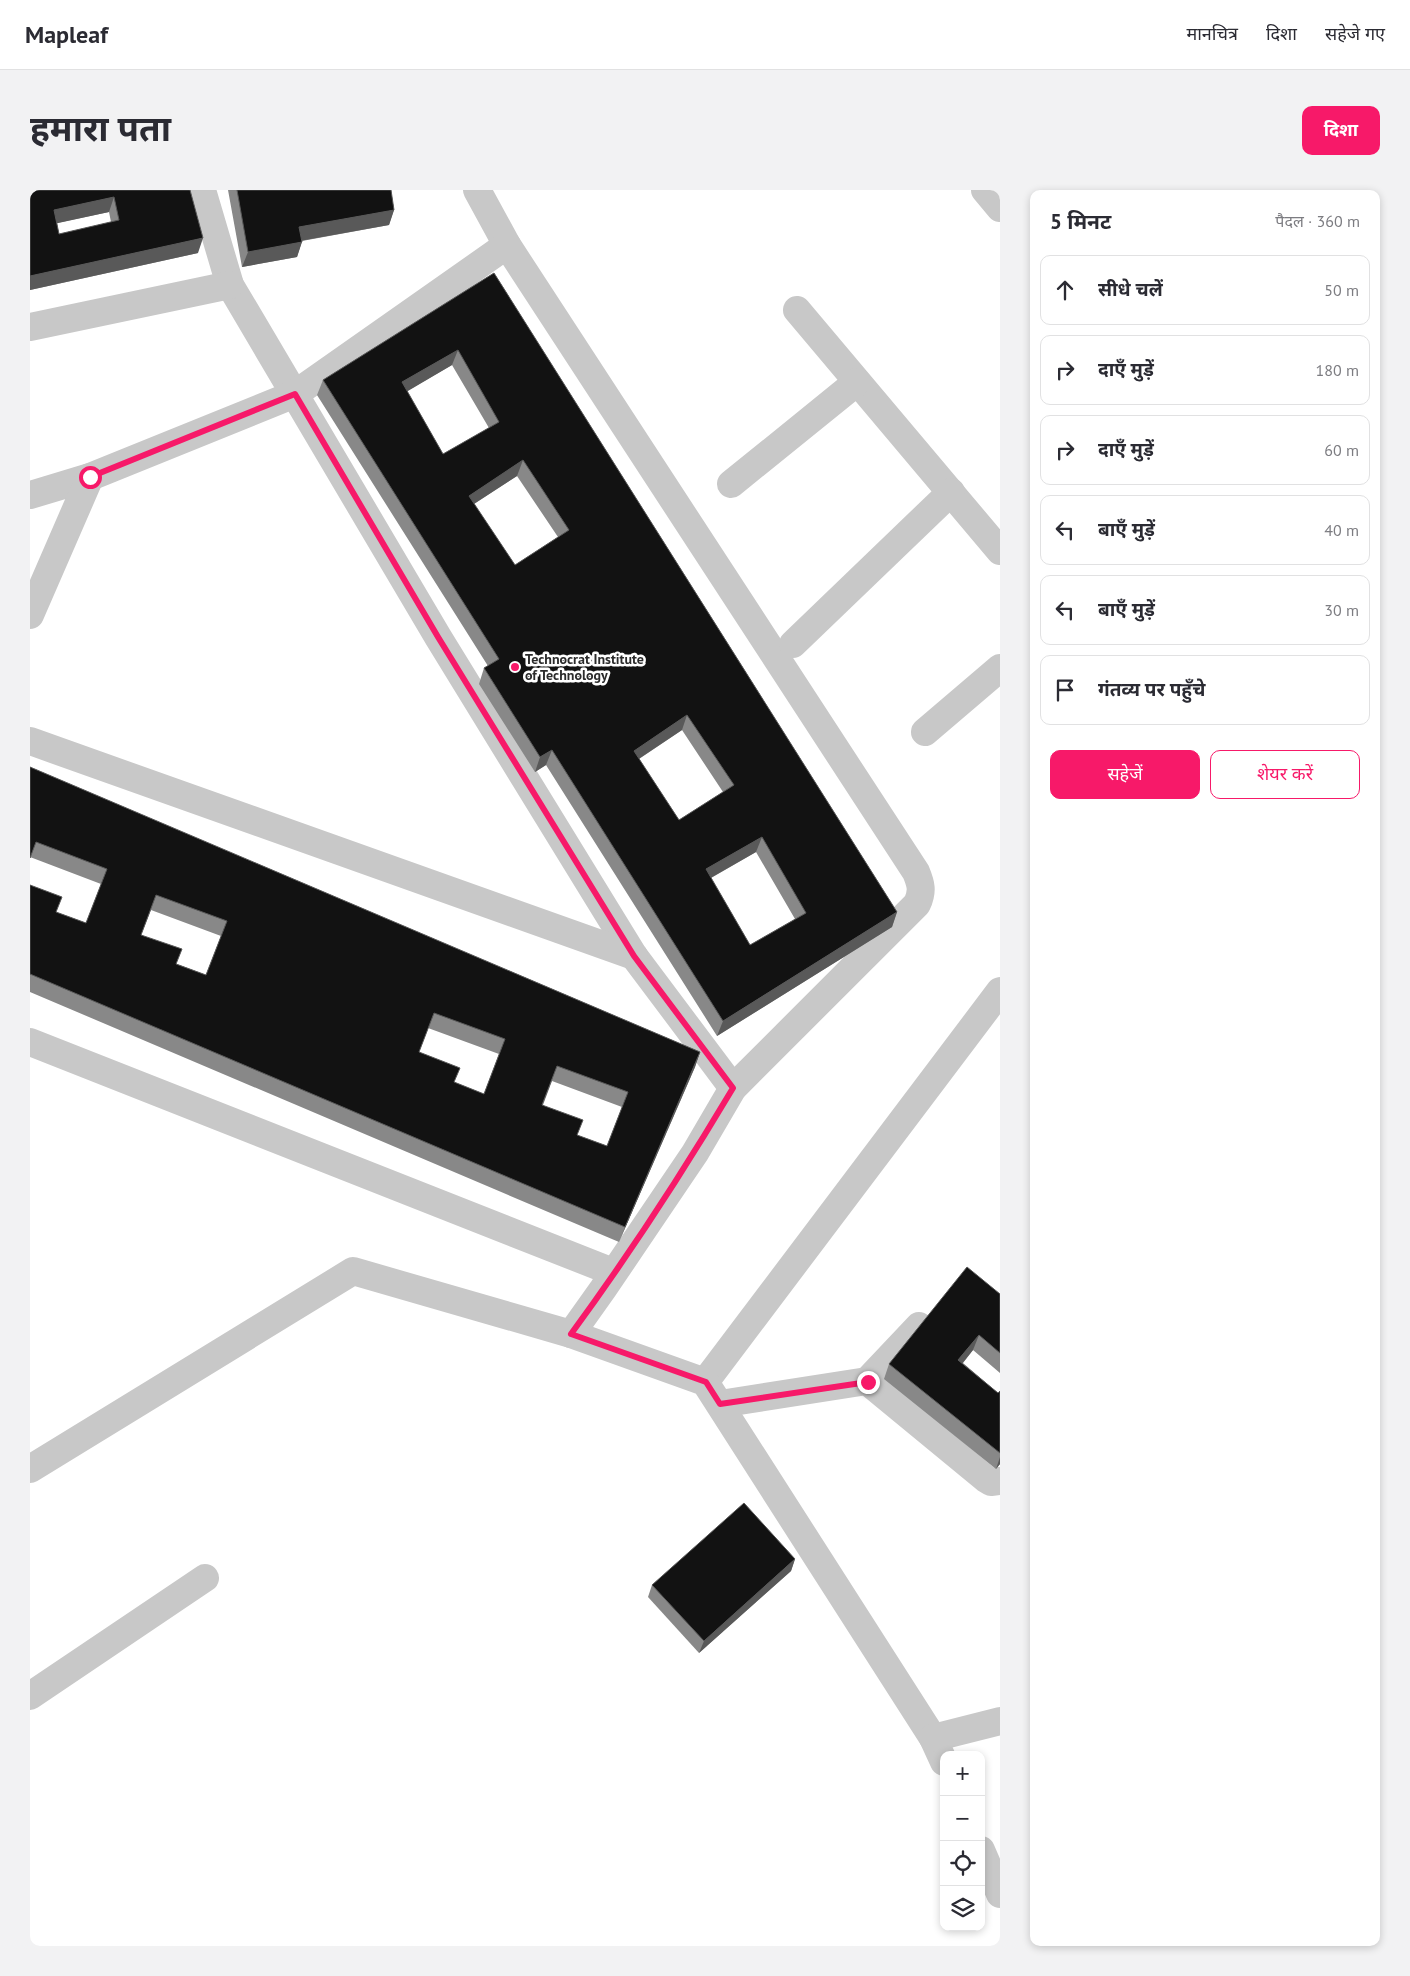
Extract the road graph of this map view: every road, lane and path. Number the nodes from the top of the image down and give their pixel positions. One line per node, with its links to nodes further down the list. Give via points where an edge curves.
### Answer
1 (202, 190): 6 (street)
2 (477, 190): 5 (street)
3 (985, 190): 4 (street)
4 (1000, 208)
5 (507, 245): 10 (street); 24 (street, via 921,883 922,895 908,916)
6 (230, 285): 8 (street); 10 (street)
7 (797, 310): 9 (street)
8 (30, 327)
9 (857, 382): 12 (street); 13 (street)
10 (295, 394): 11 (street); 21 (street, via 438,637)
11 (90, 477): 14 (street); 16 (street)
12 (731, 484)
13 (951, 492): 15 (street); 17 (street)
14 (30, 495)
15 (1000, 551)
16 (30, 615)
17 (793, 644)
18 (1000, 668): 19 (street)
19 (925, 732)
20 (30, 741): 21 (street)
21 (634, 956): 24 (street)
22 (1000, 991): 29 (street)
23 (30, 1042): 25 (street)
24 (733, 1088): 25 (street, via 695,1153)
25 (613, 1272): 27 (street)
26 (919, 1326): 28 (street)
27 (571, 1334): 29 (street); 30 (street, via 353,1271)
28 (868, 1382): 29 (street); 31 (street, via 986,1479)
29 (713, 1393): 35 (street)
30 (30, 1469)
31 (1000, 1481)
32 (205, 1578): 33 (street)
33 (30, 1696)
34 (1000, 1721): 35 (street)
35 (939, 1750)
36 (985, 1859): 37 (street)
37 (1000, 1894)

